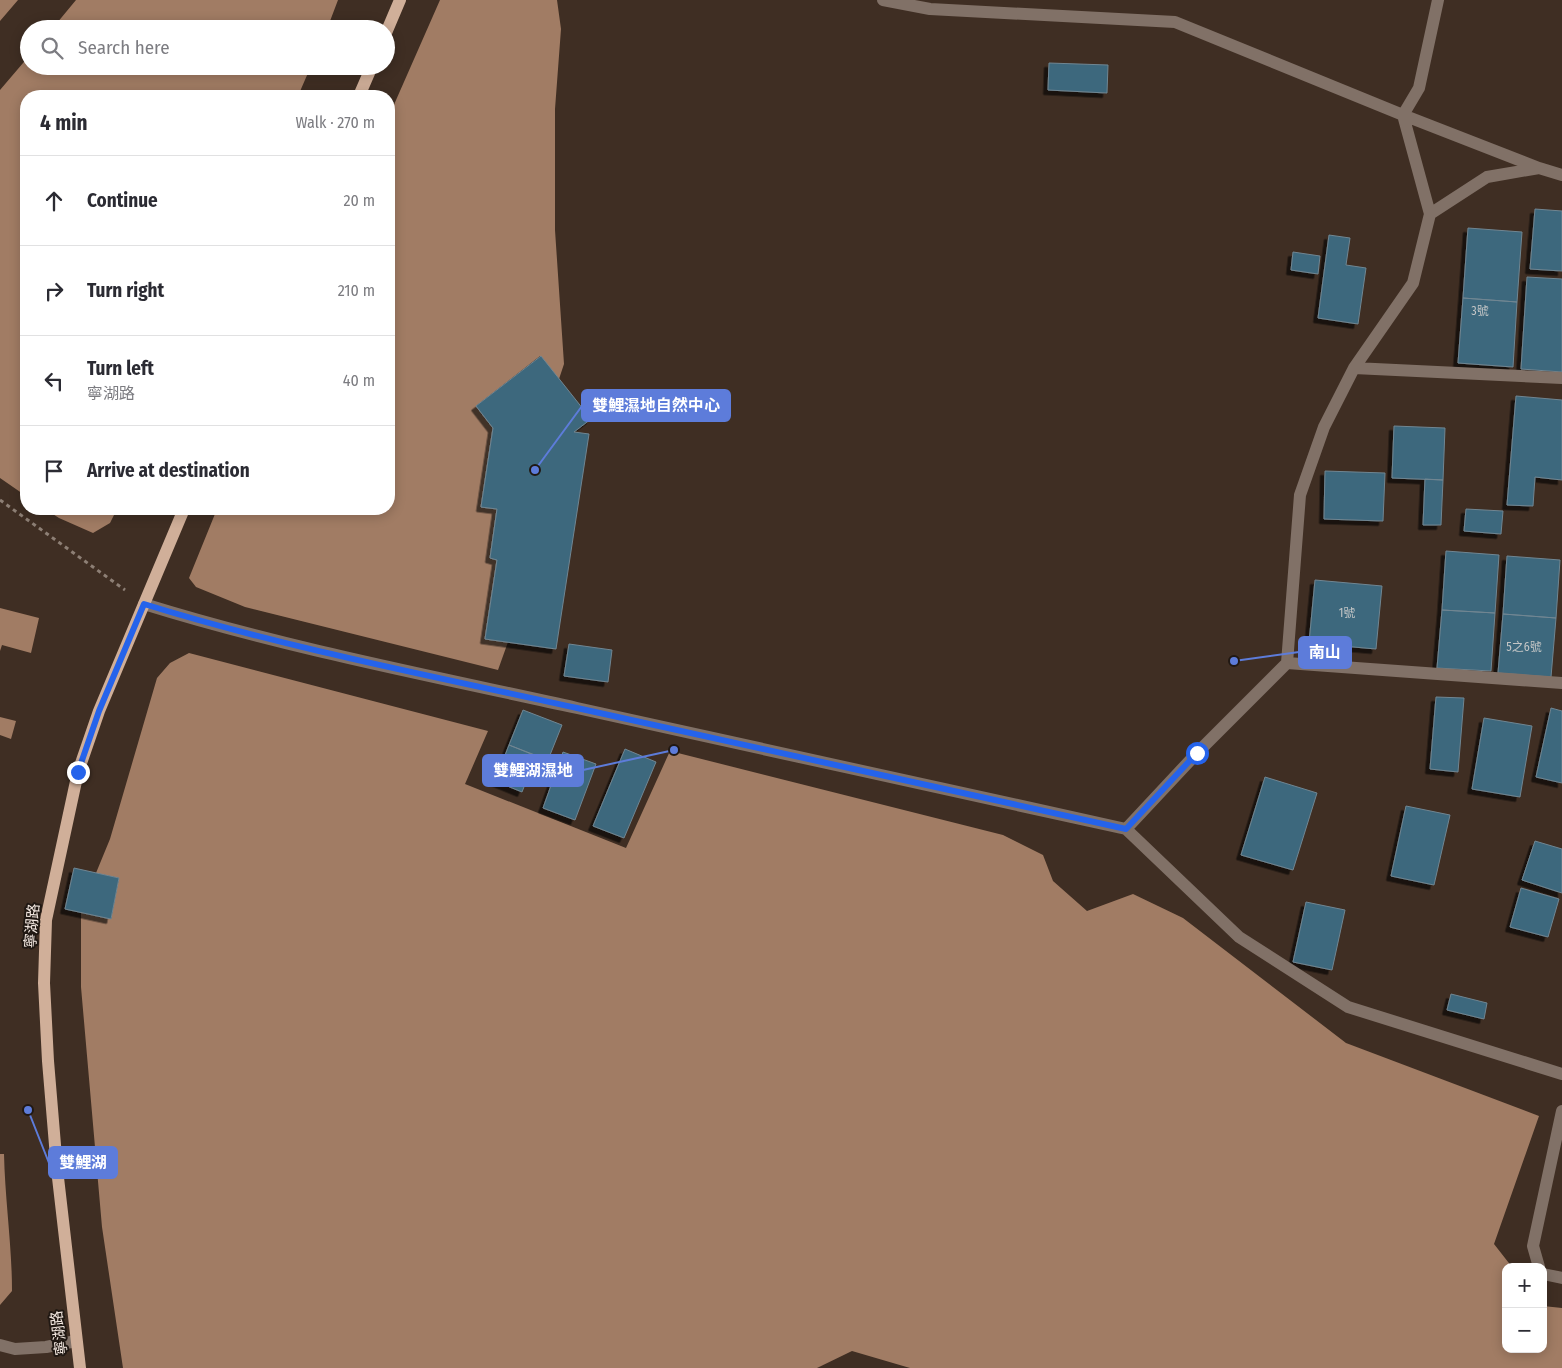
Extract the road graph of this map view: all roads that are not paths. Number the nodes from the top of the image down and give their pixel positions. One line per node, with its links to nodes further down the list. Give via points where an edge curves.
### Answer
1 (400, 0): 4 (main road)
2 (883, 0): 7 (street, via 930,9 1175,22)
3 (1438, 0): 7 (street, via 1419,88)
4 (392, 20)
5 (368, 75): 6 (main road)
6 (362, 90)
7 (1403, 115): 8 (street); 10 (street)
8 (1539, 168): 9 (street); 10 (street, via 1487,178)
9 (1562, 175)
10 (1430, 214): 11 (street, via 1413,283)
11 (1354, 368): 12 (street); 15 (street, via 1324,427 1300,495)
12 (1562, 378)
13 (181, 515): 14 (main road, 寧湖路)
14 (144, 604): 17 (street, via 391,669); 23 (main road, 寧湖路, via 99,711 78,772 46,920 44,983 48,1062)
15 (1287, 663): 16 (street); 17 (street)
16 (1562, 684)
17 (1126, 829): 18 (street, via 1239,937 1348,1007)
18 (1562, 1074)
19 (1562, 1111): 20 (street, via 1533,1246)
20 (1538, 1263)
21 (1547, 1275): 22 (street)
22 (1562, 1278)
23 (76, 1341): 24 (street, via 15,1349); 25 (main road, 寧湖路)
24 (0, 1345)
25 (80, 1368)

